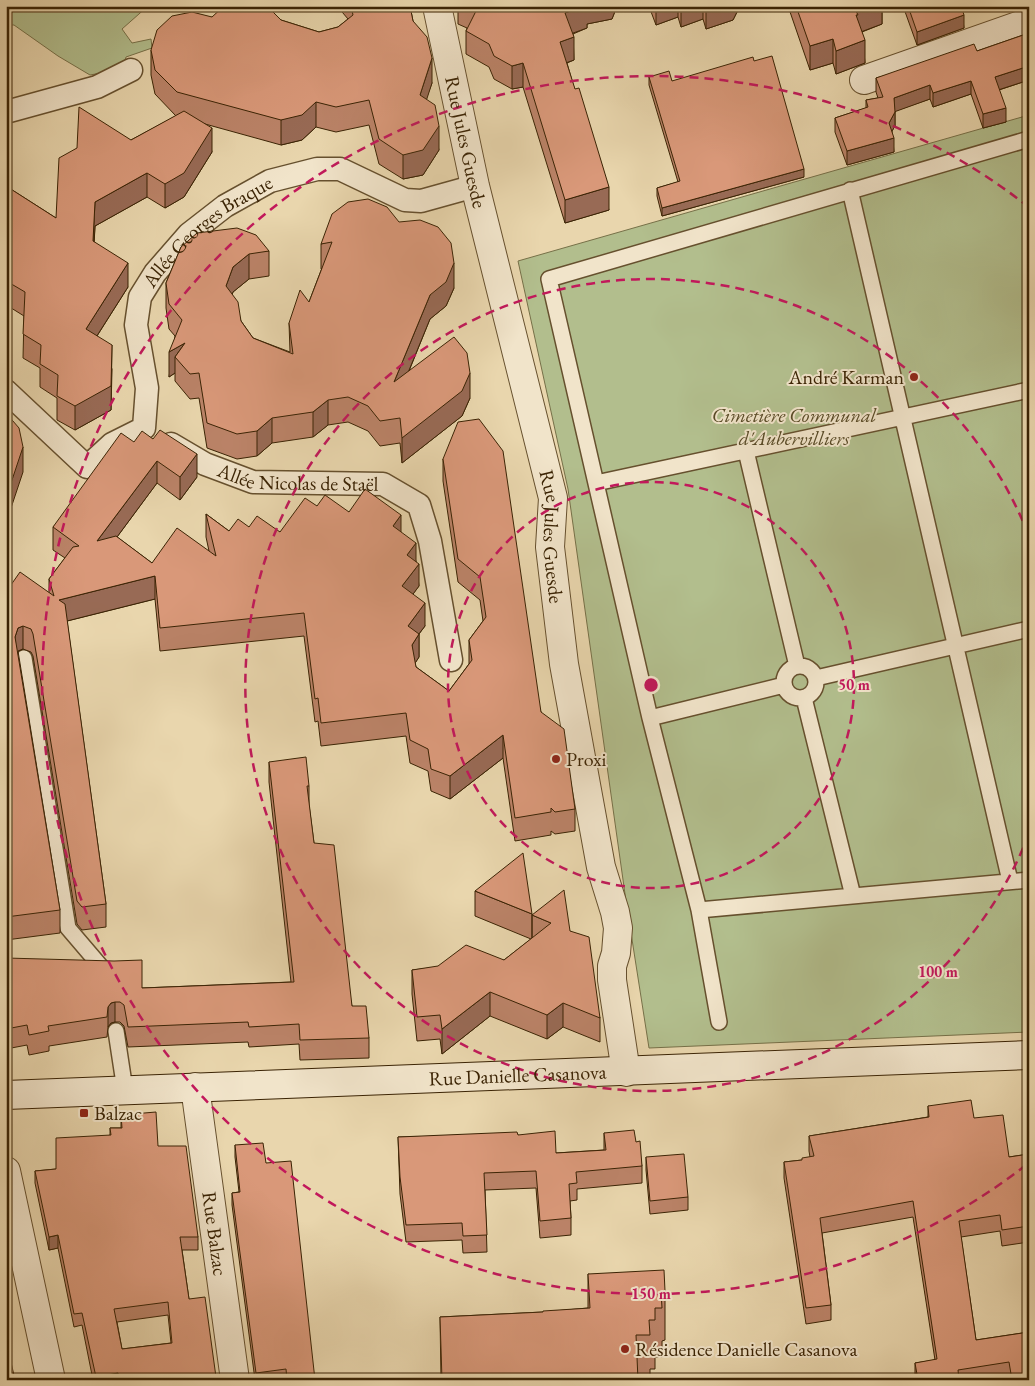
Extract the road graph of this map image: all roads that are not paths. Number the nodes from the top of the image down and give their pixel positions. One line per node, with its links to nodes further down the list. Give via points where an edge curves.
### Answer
1 (437, 6): 7 (street, Rue Jules Guesde)
2 (1029, 22): 4 (street)
3 (131, 70): 5 (street, via 97,87)
4 (864, 80)
5 (6, 112)
6 (1029, 139): 8 (lane)
7 (475, 186): 12 (street, Allée Georges Braque, via 420,201 405,200 340,169 317,169 270,181 226,206 189,234 155,272 140,297 136,325 147,388); 32 (street, Rue Jules Guesde, via 553,498 550,547 564,664 601,867 618,928 612,980)
8 (850, 190): 11 (lane); 14 (lane, via 550,279)
9 (1029, 390): 11 (lane)
10 (6, 391): 12 (street, via 87,468 112,444)
11 (903, 417): 13 (lane); 16 (lane)
12 (144, 428): 18 (street, Allée Nicolas de Staël, via 205,464 253,482 383,484 419,505 430,541)
13 (746, 451): 14 (lane); 19 (lane)
14 (596, 483): 23 (lane)
15 (1029, 629): 16 (lane)
16 (956, 646): 20 (lane); 25 (lane)
17 (24, 658): 28 (lane, via 68,928)
18 (450, 660)
19 (797, 666): 20 (lane, via 809,668); 21 (lane, via 787,673)
20 (816, 678): 22 (lane, via 813,693)
21 (784, 685): 22 (lane, via 792,696); 23 (lane)
22 (804, 698): 26 (lane)
23 (650, 718): 27 (lane)
24 (1029, 880): 25 (lane)
25 (1010, 881): 26 (lane)
26 (853, 896): 27 (lane)
27 (699, 910): 29 (lane)
28 (103, 969)
29 (719, 1022)
30 (116, 1032): 34 (lane)
31 (1029, 1055): 32 (street, Rue Danielle Casanova)
32 (626, 1072): 33 (street, Rue Danielle Casanova)
33 (195, 1088): 34 (street, Rue Danielle Casanova); 38 (street, Rue Balzac)
34 (125, 1090): 35 (street, Rue Danielle Casanova)
35 (6, 1095)
36 (6, 1171): 37 (street)
37 (51, 1380)
38 (235, 1380)

